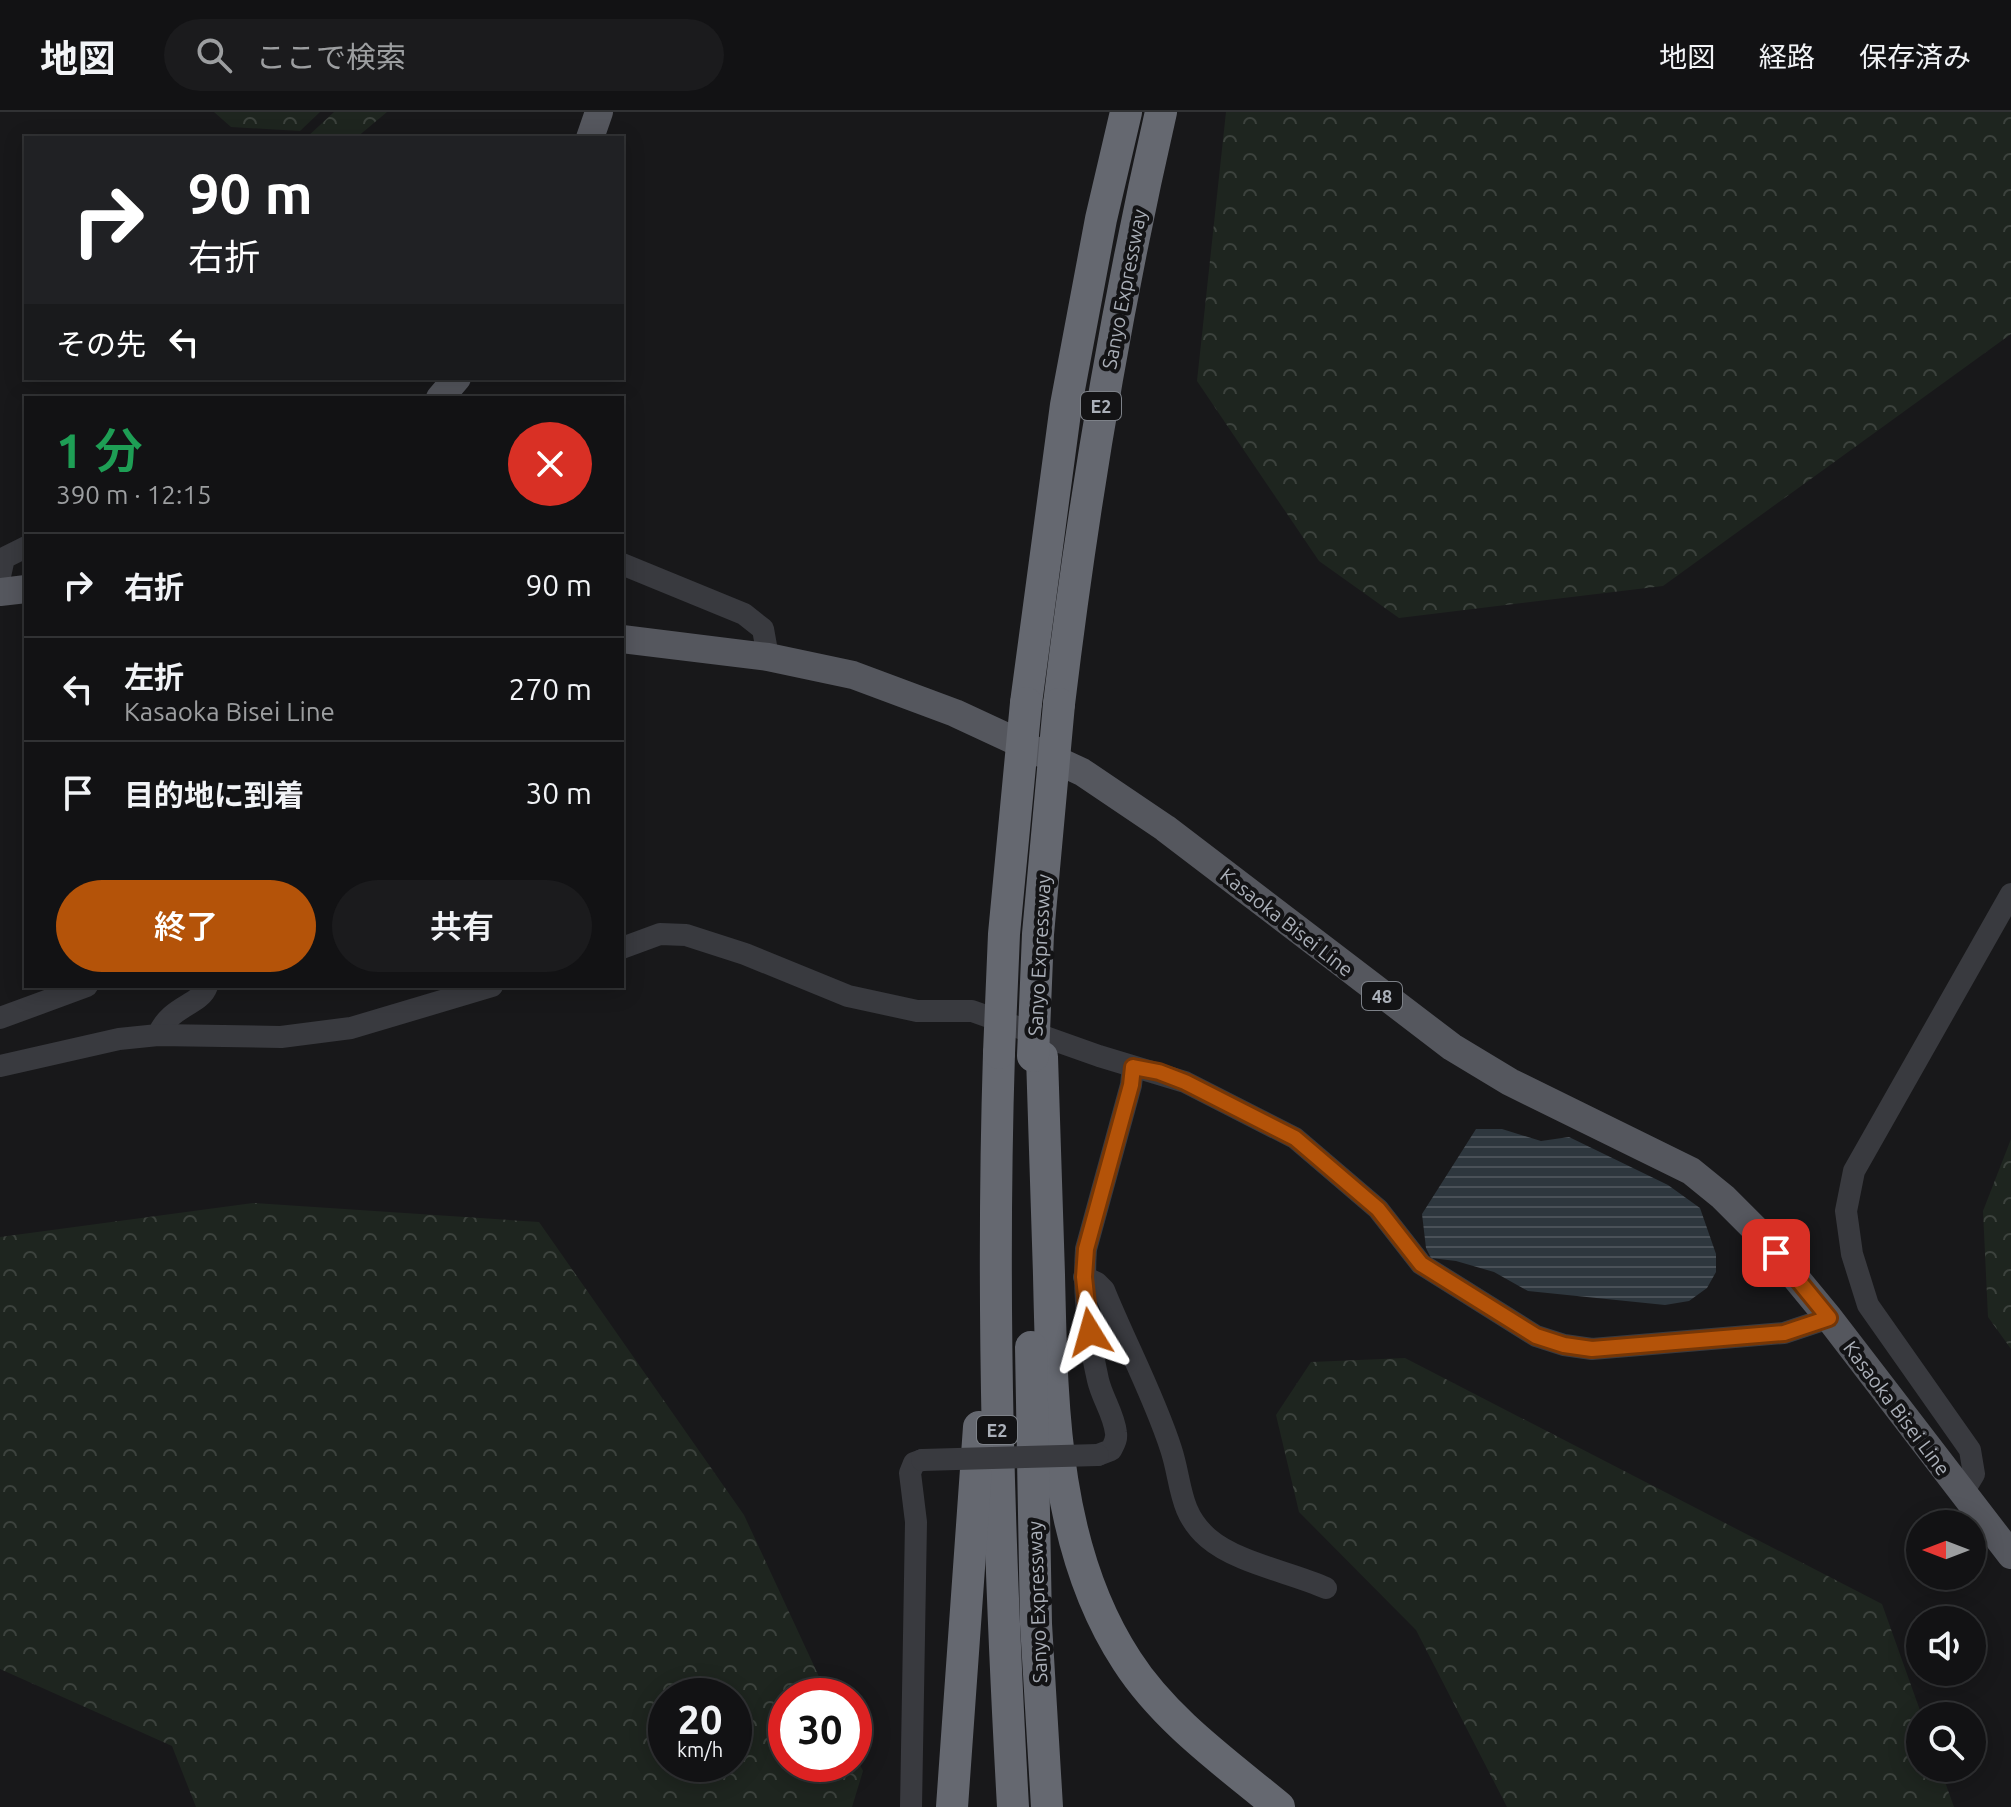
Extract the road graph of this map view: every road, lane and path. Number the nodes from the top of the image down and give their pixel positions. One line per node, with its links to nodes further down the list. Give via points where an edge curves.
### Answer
1 (599, 112): 4 (main road)
2 (1126, 112): 24 (highway, Sanyo Expressway / E2, bridge, via 1066,405 1026,703 1004,934)
3 (1161, 112): 21 (highway, Sanyo Expressway / E2, bridge, via 1100,413 1059,704 1038,934)
4 (591, 136)
5 (455, 380): 6 (main road)
6 (442, 396)
7 (24, 548): 9 (street, via 4,558)
8 (624, 565): 13 (street, via 744,614 763,629)
9 (0, 576)
10 (24, 589): 11 (main road)
11 (0, 592)
12 (624, 639): 13 (main road, Kasaoka Bisei Line / 48)
13 (768, 657): 26 (main road, Kasaoka Bisei Line / 48, via 853,675 941,707 1082,772 1165,828 1452,1047 1510,1082 1691,1171 1758,1232)
14 (2011, 894): 27 (street, via 1854,1171 1846,1211 1868,1305 1970,1450 1974,1474)
15 (624, 947): 23 (street, via 660,934 686,935 848,996 917,1011 972,1011)
16 (82, 988): 19 (street)
17 (206, 988): 20 (street, via 200,998 163,1023)
18 (485, 988): 20 (street, via 351,1028 281,1037)
19 (0, 1018)
20 (158, 1035): 22 (street)
21 (1038, 1056): 33 (highway, Sanyo Expressway / E2, via 1032,1402 1036,1624); 34 (highway, via 1056,1419 1067,1513 1093,1598 1127,1661 1159,1702)
22 (0, 1066)
23 (1133, 1067): 25 (street, via 1086,1249); 26 (street, via 1185,1082 1295,1138 1378,1209 1421,1264 1536,1336 1592,1349 1784,1333)
24 (994, 1202): 31 (highway); 32 (highway, Sanyo Expressway / E2, via 1002,1609)
25 (1084, 1277): 29 (street, via 1104,1290 1172,1451 1190,1517 1208,1539 1244,1558); 30 (street, bridge, via 1098,1382 1117,1437 1111,1450 1098,1455 922,1460 910,1473 916,1522)
26 (1829, 1318): 27 (main road, Kasaoka Bisei Line / 48)
27 (1962, 1494): 28 (main road, Kasaoka Bisei Line / 48)
28 (2011, 1555)
29 (1326, 1588)
30 (911, 1807)
31 (952, 1807)
32 (1013, 1807)
33 (1047, 1807)
34 (1279, 1807)

